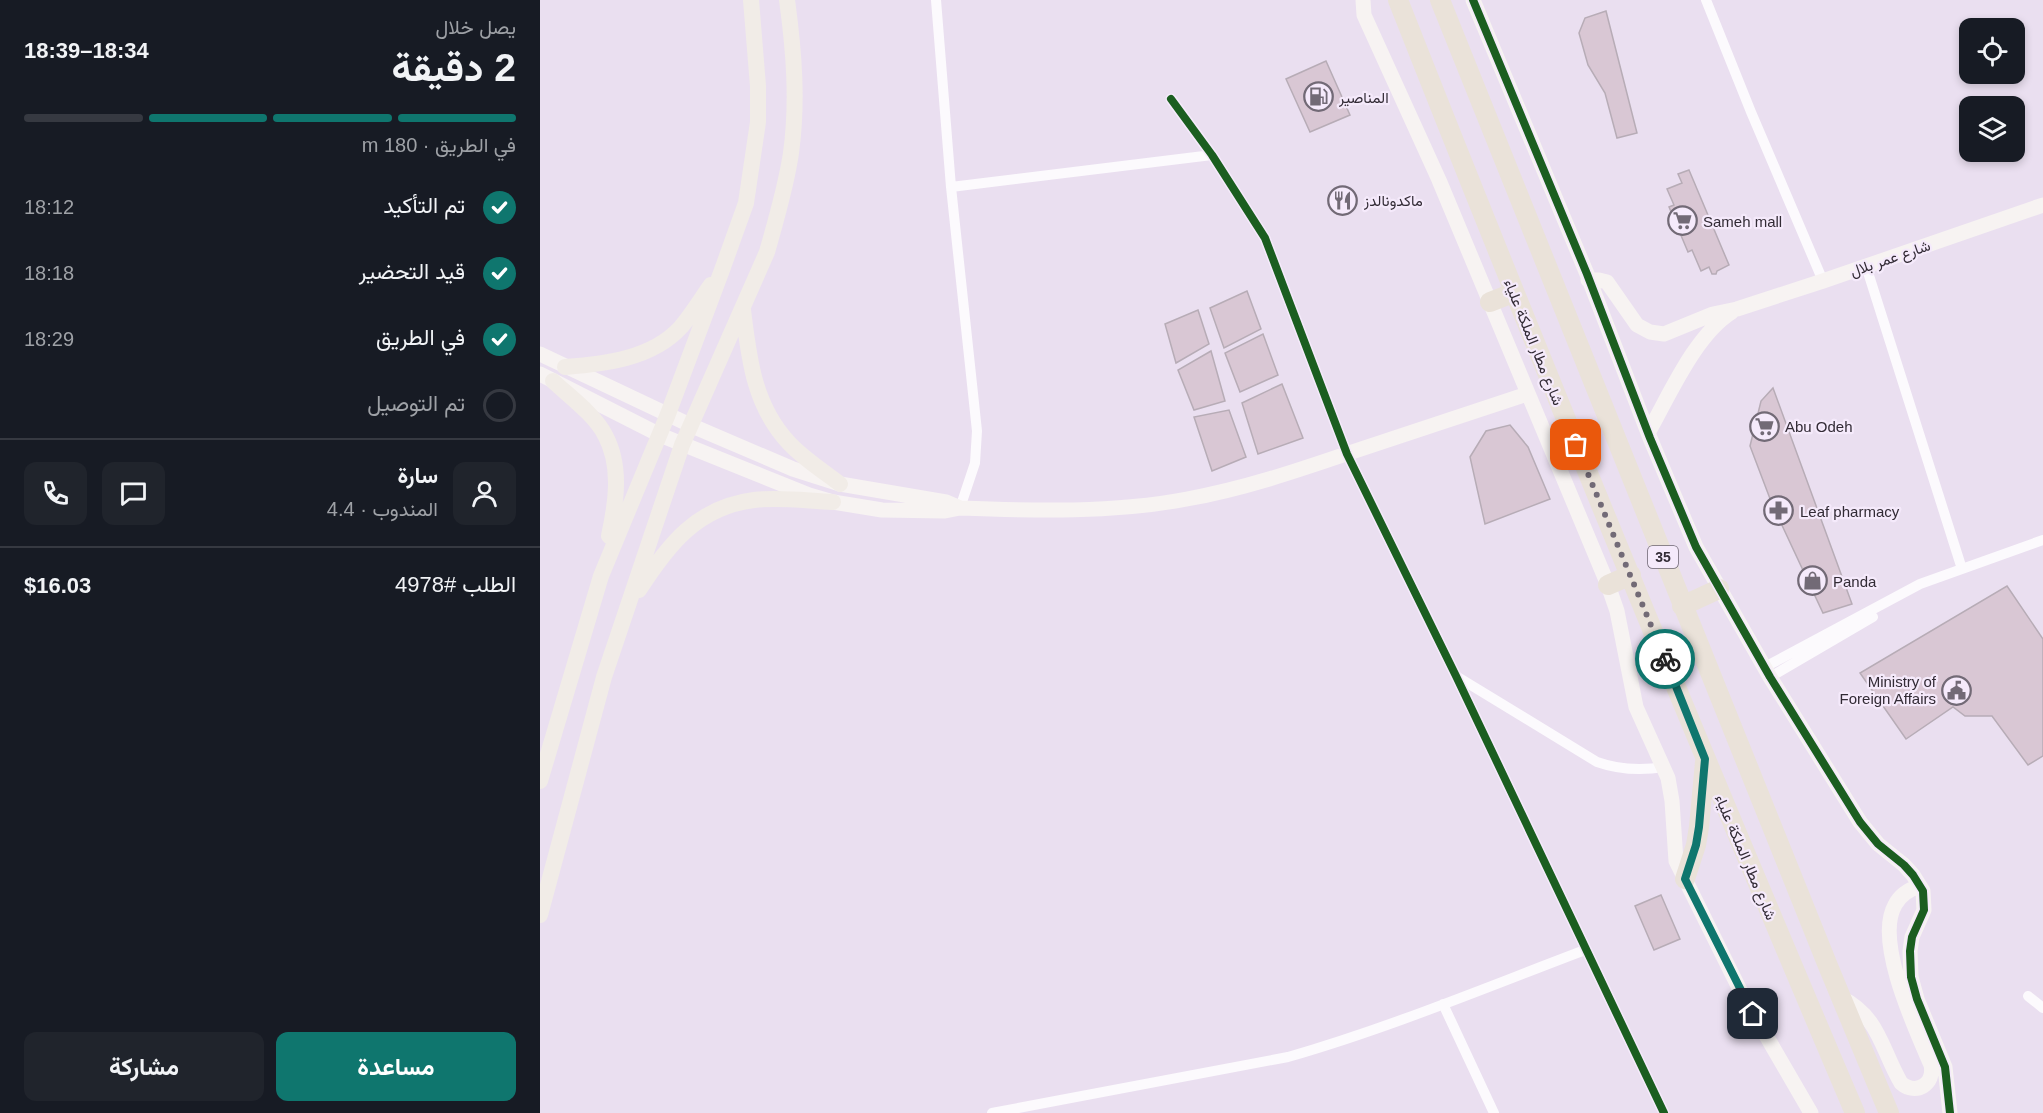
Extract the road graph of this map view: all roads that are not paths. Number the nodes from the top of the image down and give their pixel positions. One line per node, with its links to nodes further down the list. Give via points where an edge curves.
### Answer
1 (751, 0): 14 (main road, via 758,122 746,203)
2 (787, 0): 19 (main road, via 795,79 791,152 767,252)
3 (936, 0): 11 (street)
4 (1363, 0): 18 (street, via 1364,15)
5 (1398, 0): 17 (highway, شارع مطار الملكة علياء / 35)
6 (1440, 0): 40 (highway, 35)
7 (1473, 0): 15 (street)
8 (1706, 0): 16 (street)
9 (1171, 99): 10 (street)
10 (1212, 155): 11 (street); 30 (street, via 1271,251)
11 (951, 187): 33 (street, via 977,439 972,475)
12 (2043, 205): 13 (street, شارع عمر بلال)
13 (1866, 266): 16 (street, شارع عمر بلال); 35 (street)
14 (722, 270): 22 (main road, via 681,327 665,341 602,364); 25 (main road)
15 (1588, 280): 20 (street, شارع عمر بلال, via 1607,282 1637,325 1656,334 1671,333 1713,314); 27 (street)
16 (1823, 281): 20 (street, شارع عمر بلال)
17 (1513, 293): 18 (highway); 36 (highway, شارع مطار الملكة علياء / 35)
18 (1490, 302): 24 (street)
19 (743, 309): 26 (main road); 31 (main road, via 753,379 767,413 802,456)
20 (1737, 309): 27 (street, شارع عمر بلال, via 1701,341)
21 (540, 354): 22 (street)
22 (565, 367): 25 (street)
23 (546, 377): 28 (street); 37 (main road, via 595,421 612,453 616,503)
24 (1527, 394): 30 (street); 38 (street)
25 (668, 414): 26 (street); 28 (main road)
26 (690, 425): 29 (main road); 31 (street, via 793,469)
27 (1648, 433): 39 (street, via 1696,547)
28 (660, 435): 29 (street); 37 (main road)
29 (682, 445): 32 (street); 41 (main road)
30 (1347, 454): 33 (street, via 1237,489 1176,501 1083,510); 43 (street)
31 (840, 484): 33 (street, via 946,502)
32 (832, 502): 33 (street, via 882,510 945,512); 41 (main road, via 755,500 711,513 675,539)
33 (960, 508)
34 (2043, 540): 35 (street)
35 (1962, 569): 42 (street, via 1929,582)
36 (1631, 575): 38 (highway); 44 (highway, شارع مطار الملكة علياء / 35)
37 (601, 576): 46 (main road)
38 (1608, 585): 45 (street, via 1636,707)
39 (1719, 589): 40 (highway); 42 (street)
40 (1682, 606): 52 (highway, 35)
41 (625, 614): 49 (main road, via 604,677)
42 (1767, 672): 48 (street, via 1860,822)
43 (1456, 676): 45 (street, via 1597,762 1630,770); 50 (street)
44 (1705, 759): 47 (highway, via 1699,827); 59 (highway, شارع مطار الملكة علياء / 35)
45 (1664, 766): 47 (street, via 1672,801 1674,851)
46 (540, 781)
47 (1685, 879): 55 (street, via 1742,994)
48 (1920, 886): 52 (street, via 1905,892 1894,905 1890,937 1903,999 1931,1065 1932,1076 1926,1085 1916,1089 1901,1083 1872,1023 1859,1008); 61 (street, via 1925,903 1912,937 1911,977 1945,1067)
49 (540, 915)
50 (1585, 950): 53 (street); 58 (street)
51 (2028, 996): 54 (street)
52 (1840, 997): 60 (highway, 35)
53 (1443, 1004): 56 (street, via 1288,1057); 57 (street)
54 (2043, 1008)
55 (1809, 1112)
56 (992, 1113)
57 (1494, 1113)
58 (1664, 1113)
59 (1855, 1113)
60 (1889, 1113)
61 (1950, 1113)

